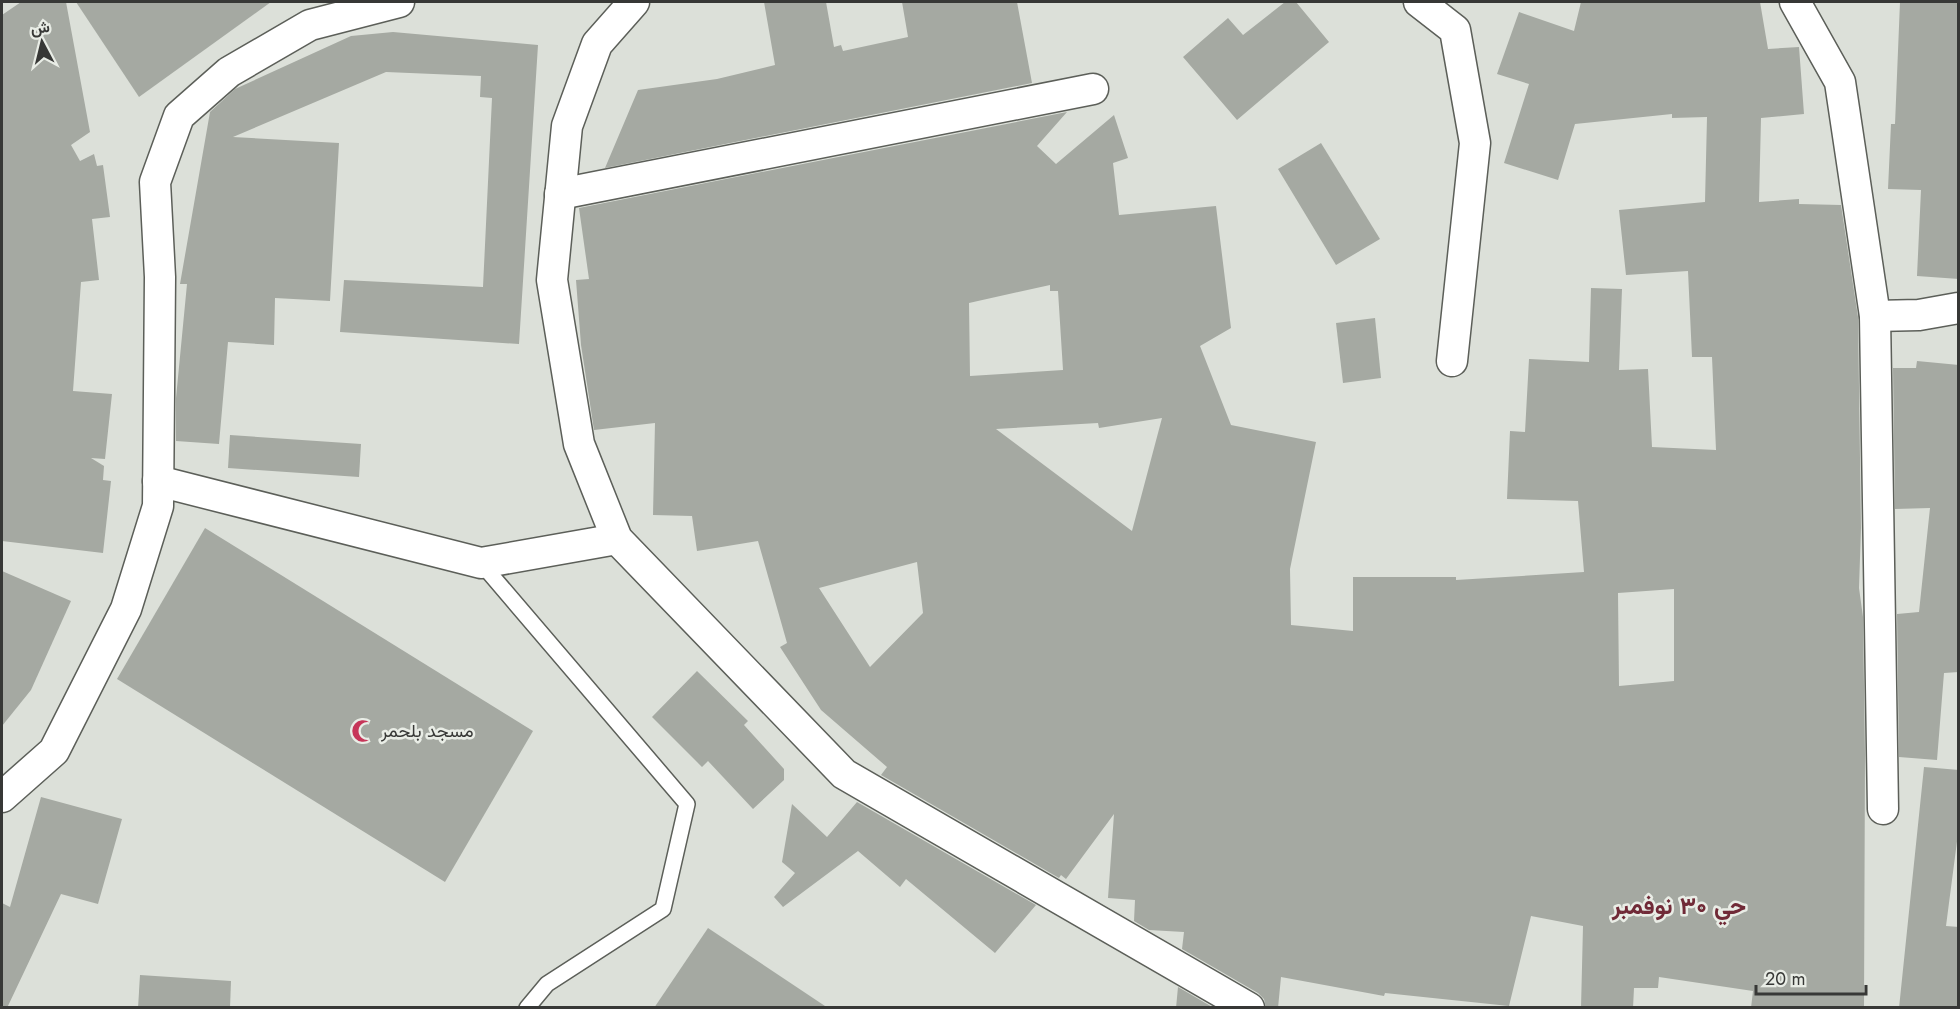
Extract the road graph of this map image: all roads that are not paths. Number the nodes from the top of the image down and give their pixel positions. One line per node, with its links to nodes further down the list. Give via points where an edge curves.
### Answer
1 (399, 2): 10 (street, via 309,25 230,72 179,116 155,182 160,277)
2 (634, 2): 6 (street, via 597,44 567,126)
3 (1419, 2): 9 (street, via 1455,30 1475,143)
4 (1795, 2): 8 (street, via 1840,82)
5 (1093, 89): 6 (street)
6 (560, 194): 11 (street, via 552,280 579,444)
7 (1959, 308): 8 (street, via 1919,315)
8 (1875, 316): 14 (street)
9 (1452, 361)
10 (158, 481): 12 (street); 13 (street, via 158,506 126,609 54,751)
11 (617, 538): 12 (street); 16 (street, via 844,774)
12 (481, 562): 15 (lane, via 687,804 663,909 547,984)
13 (2, 797)
14 (1882, 809)
15 (527, 1008)
16 (1249, 1008)

